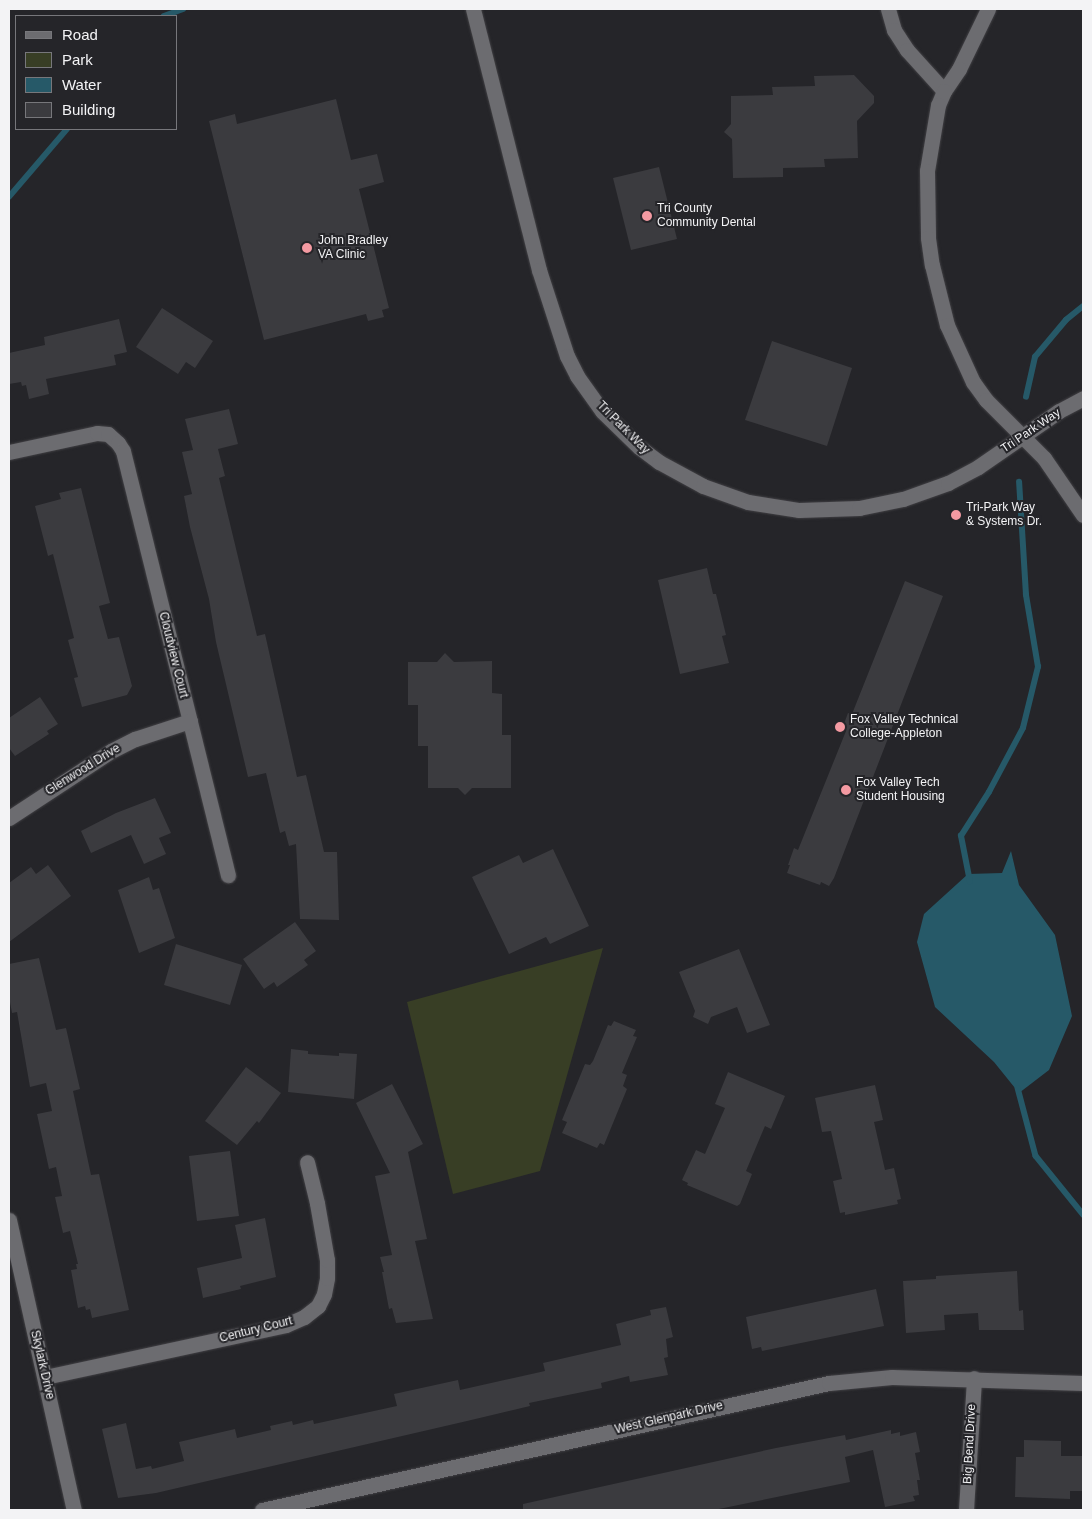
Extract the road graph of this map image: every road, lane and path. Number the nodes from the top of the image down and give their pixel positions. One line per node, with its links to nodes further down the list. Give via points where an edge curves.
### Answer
1 (473, 9): 6 (street, Tri Park Way, via 536,260 558,334 577,376 602,411 658,462 731,498 765,506 826,511 880,504 948,483)
2 (888, 9): 4 (street, via 894,30 907,50)
3 (988, 9): 4 (street, via 959,69)
4 (944, 91): 6 (street, via 937,112 928,171 928,238 938,293 947,325 973,382)
5 (1083, 398): 6 (street, Tri Park Way)
6 (1023, 438): 8 (street, via 1044,458)
7 (9, 452): 9 (street, Cloudview Court, via 97,433 108,434 123,451)
8 (1083, 515)
9 (190, 721): 10 (street, Glenwood Drive, via 135,739 111,751); 11 (street, Cloudview Court)
10 (9, 818)
11 (228, 875)
12 (307, 1162): 14 (street, Century Court, via 327,1260 324,1294 318,1306 286,1325)
13 (9, 1220): 14 (street, Skylark Drive)
14 (45, 1377): 17 (street, Skylark Drive)
15 (974, 1378): 16 (street, West Glenpark Drive); 18 (street, West Glenpark Drive, via 892,1377 829,1383); 19 (street, Big Bend Drive)
16 (1083, 1383)
17 (74, 1510)
18 (262, 1510)
19 (966, 1510)

